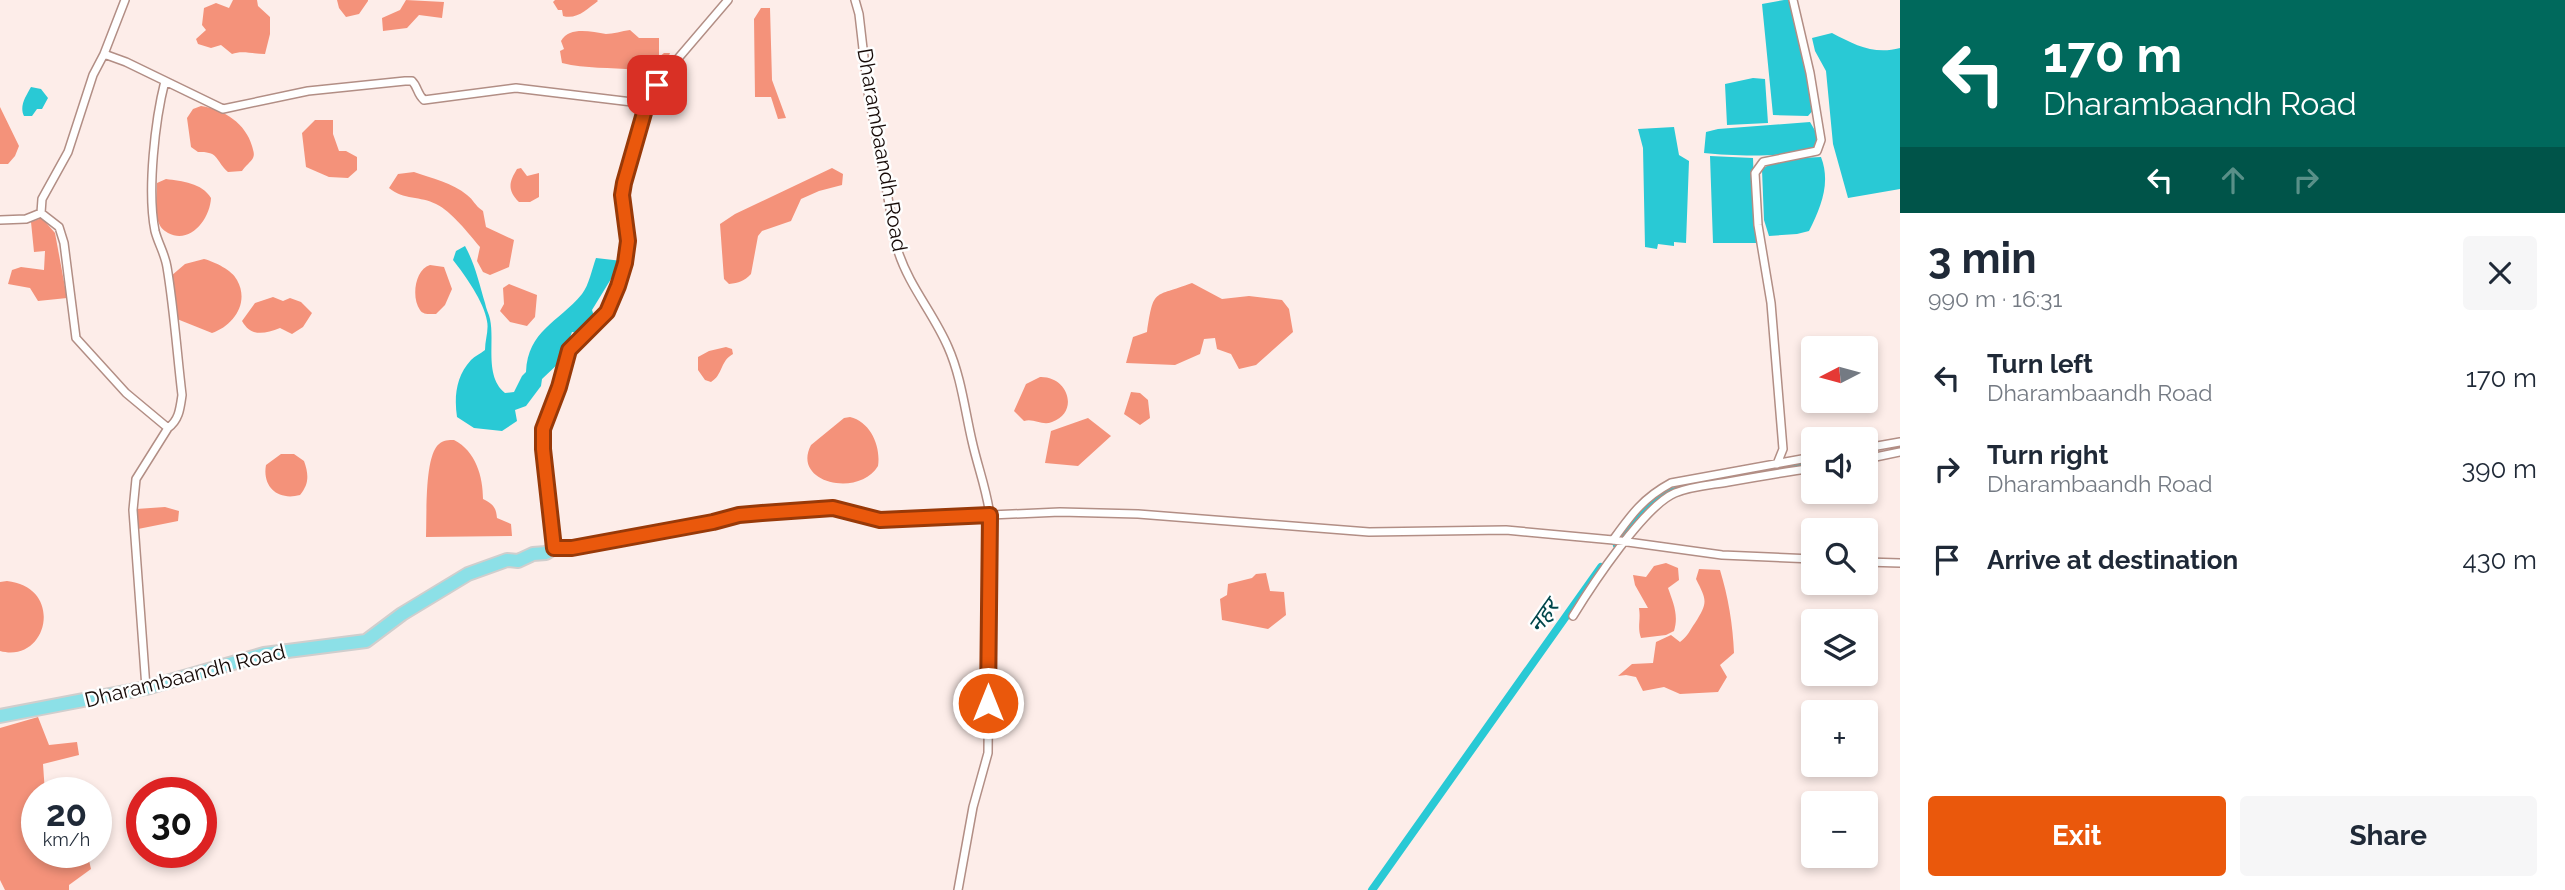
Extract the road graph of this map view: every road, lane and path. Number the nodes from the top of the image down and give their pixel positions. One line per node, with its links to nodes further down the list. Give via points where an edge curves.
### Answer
1 (125, 0): 5 (street)
2 (728, 0): 7 (street)
3 (855, 0): 18 (street, Dharambaandh Road, via 895,239 902,265 953,361)
4 (1793, 0): 16 (street, via 1821,140 1817,151 1763,162 1755,173 1783,449)
5 (104, 54): 6 (street); 8 (street, via 68,152 42,199)
6 (165, 81): 7 (street, via 223,109 308,91 405,81 418,86 424,100 516,88 632,102); 10 (street, via 153,165 153,216 166,264 182,395 180,411)
7 (648, 99): 21 (street, via 622,195 628,241 622,274 607,312 569,350 543,429)
8 (41, 213): 9 (street); 10 (street, via 59,228 64,243 76,338 126,393)
9 (0, 220)
10 (168, 428): 26 (street, via 134,484)
11 (1900, 442): 12 (street)
12 (1878, 446)
13 (1900, 452): 14 (street)
14 (1878, 457)
15 (1801, 459): 16 (street)
16 (1777, 464): 19 (street, via 1671,483 1652,493)
17 (1801, 470): 20 (street, via 1676,492 1651,509)
18 (990, 515): 19 (street, via 1138,514 1369,532 1506,530); 21 (main road, Dharambaandh Road, via 880,520 833,508 739,515); 28 (street, via 988,753)
19 (1614, 540): 20 (street)
20 (1624, 543): 22 (street); 25 (street)
21 (554, 548): 26 (main road, Dharambaandh Road, via 468,574 366,641 264,654)
22 (1801, 558)
23 (1878, 563): 24 (street)
24 (1900, 564)
25 (1573, 615)
26 (146, 688): 27 (main road, Dharambaandh Road)
27 (0, 716)
28 (958, 890)

